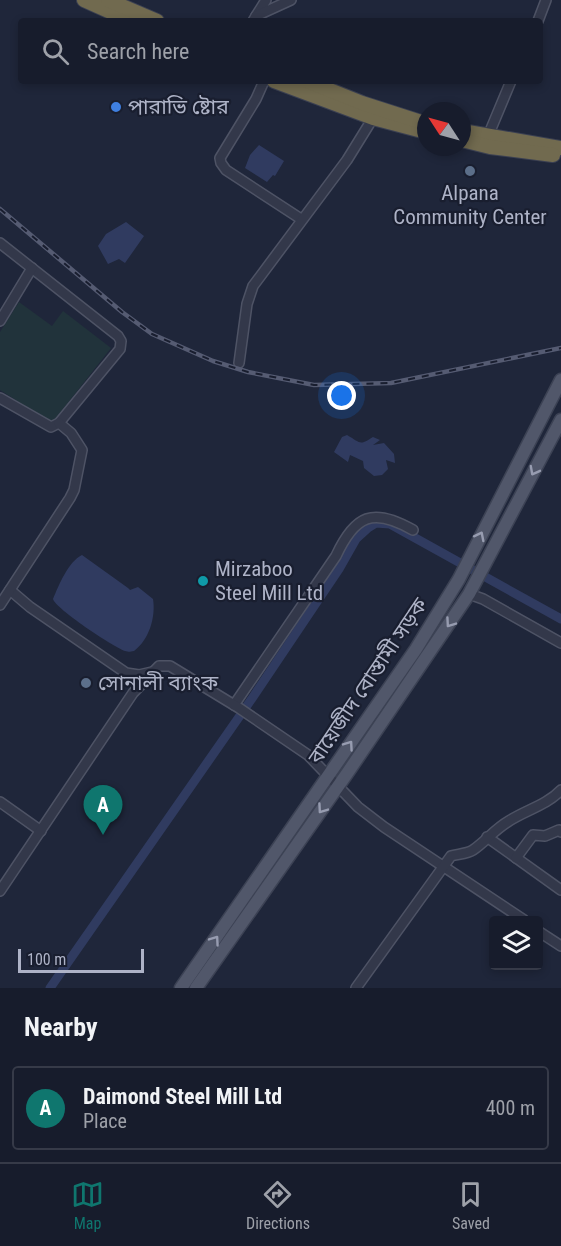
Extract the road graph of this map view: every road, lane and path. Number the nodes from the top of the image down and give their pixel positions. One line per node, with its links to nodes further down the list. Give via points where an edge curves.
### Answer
1 (84, 0): 6 (highway)
2 (108, 0): 7 (highway)
3 (266, 0): 8 (street)
4 (291, 0): 8 (street)
5 (546, 0): 9 (street)
6 (124, 18)
7 (150, 18)
8 (254, 18)
9 (539, 18)
10 (263, 84): 22 (street, via 220,163)
11 (282, 84): 14 (highway)
12 (314, 84): 15 (highway)
13 (510, 84): 18 (street)
14 (373, 118): 16 (highway); 22 (street, via 342,167)
15 (417, 120)
16 (417, 130)
17 (471, 133): 18 (highway)
18 (488, 136): 20 (highway)
19 (471, 142): 21 (highway)
20 (561, 148)
21 (561, 156)
22 (301, 219): 28 (street, via 253,286)
23 (0, 243): 24 (street)
24 (32, 268): 25 (street); 32 (street, via 121,341 120,349)
25 (18, 291): 26 (street); 27 (street)
26 (0, 305)
27 (0, 321)
28 (239, 363)
29 (561, 380): 40 (main road, বায়েজীদ বোস্তামী সড়ক, one-way to 29, via 416,649 459,579)
30 (0, 398): 32 (street, via 48,426)
31 (561, 420): 35 (main road, বায়েজীদ বোস্তামী সড়ক, one-way to 35)
32 (58, 423): 34 (street, via 71,433 82,450 74,490)
33 (413, 530): 39 (street, via 386,517 354,525)
34 (10, 590): 36 (street); 38 (street, via 30,608 126,673)
35 (471, 591): 37 (street); 41 (main road, বায়েজীদ বোস্তামী সড়ক, one-way to 41)
36 (0, 605)
37 (561, 643)
38 (152, 672): 39 (street, via 159,666 170,666); 44 (street, via 133,693)
39 (236, 706): 40 (street, via 308,755)
40 (327, 777): 41 (street); 54 (main road, বায়েজীদ বোস্তামী সড়ক, one-way to 40)
41 (337, 787): 48 (street, via 384,827); 55 (main road, বায়েজীদ বোস্তামী সড়ক, one-way to 55)
42 (561, 790): 46 (street)
43 (1, 805): 44 (street)
44 (41, 831): 50 (street)
45 (561, 832): 47 (street, via 533,835)
46 (487, 837): 47 (street); 48 (street, via 471,852 450,856)
47 (516, 858): 49 (street)
48 (443, 865): 51 (street); 56 (street)
49 (561, 890)
50 (0, 891)
51 (517, 916)
52 (543, 934): 53 (street)
53 (561, 946)
54 (181, 988)
55 (196, 988)
56 (356, 988)

